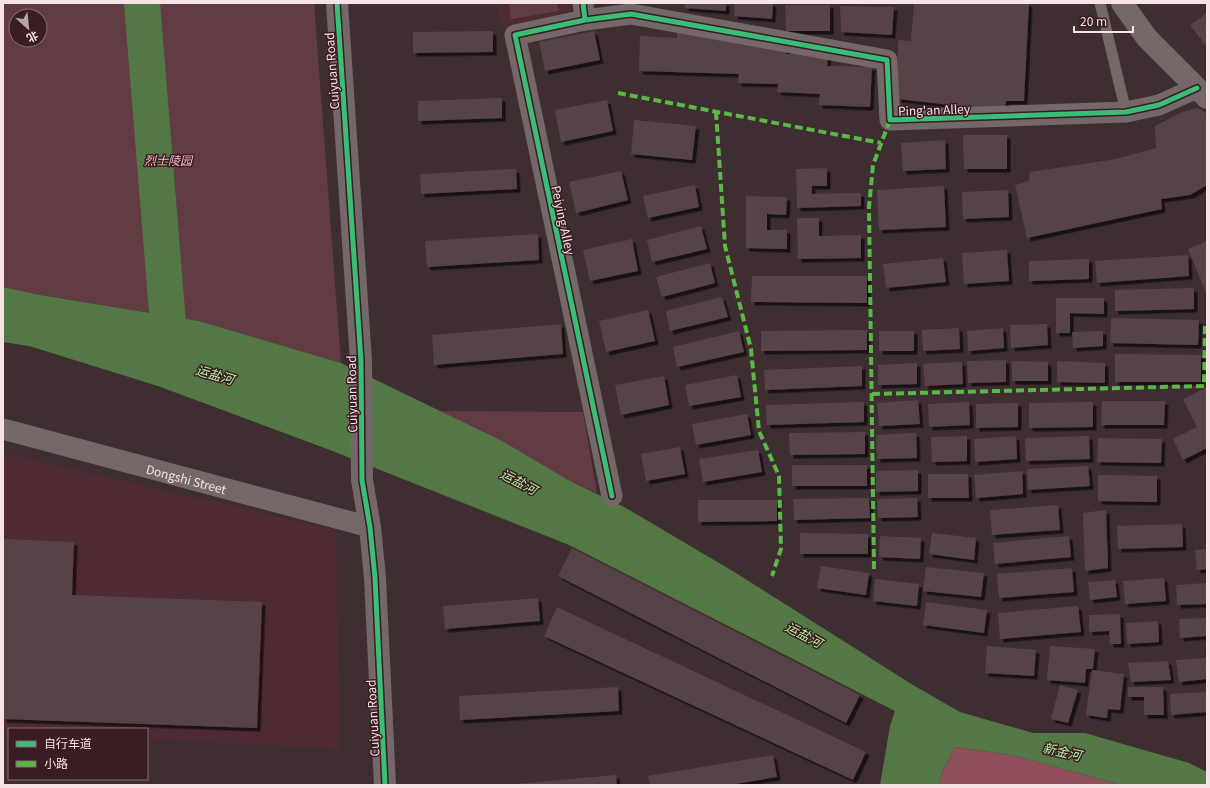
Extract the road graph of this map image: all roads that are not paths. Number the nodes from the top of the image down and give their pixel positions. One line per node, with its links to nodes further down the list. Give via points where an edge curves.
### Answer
1 (337, 3): 9 (street, Cuiyuan Road, via 361,361 362,480)
2 (1100, 3): 6 (lane)
3 (1122, 3): 5 (street, via 1147,38)
4 (584, 11): 6 (street, Ping'an Alley, via 631,14 887,60 890,120); 8 (street, Peiying Alley, via 515,35)
5 (1202, 93): 6 (street, Ping'an Alley)
6 (1126, 112)
7 (3, 429): 9 (street, Dongshi Street)
8 (612, 496)
9 (370, 527): 10 (street, Cuiyuan Road, via 375,578)
10 (385, 785)

